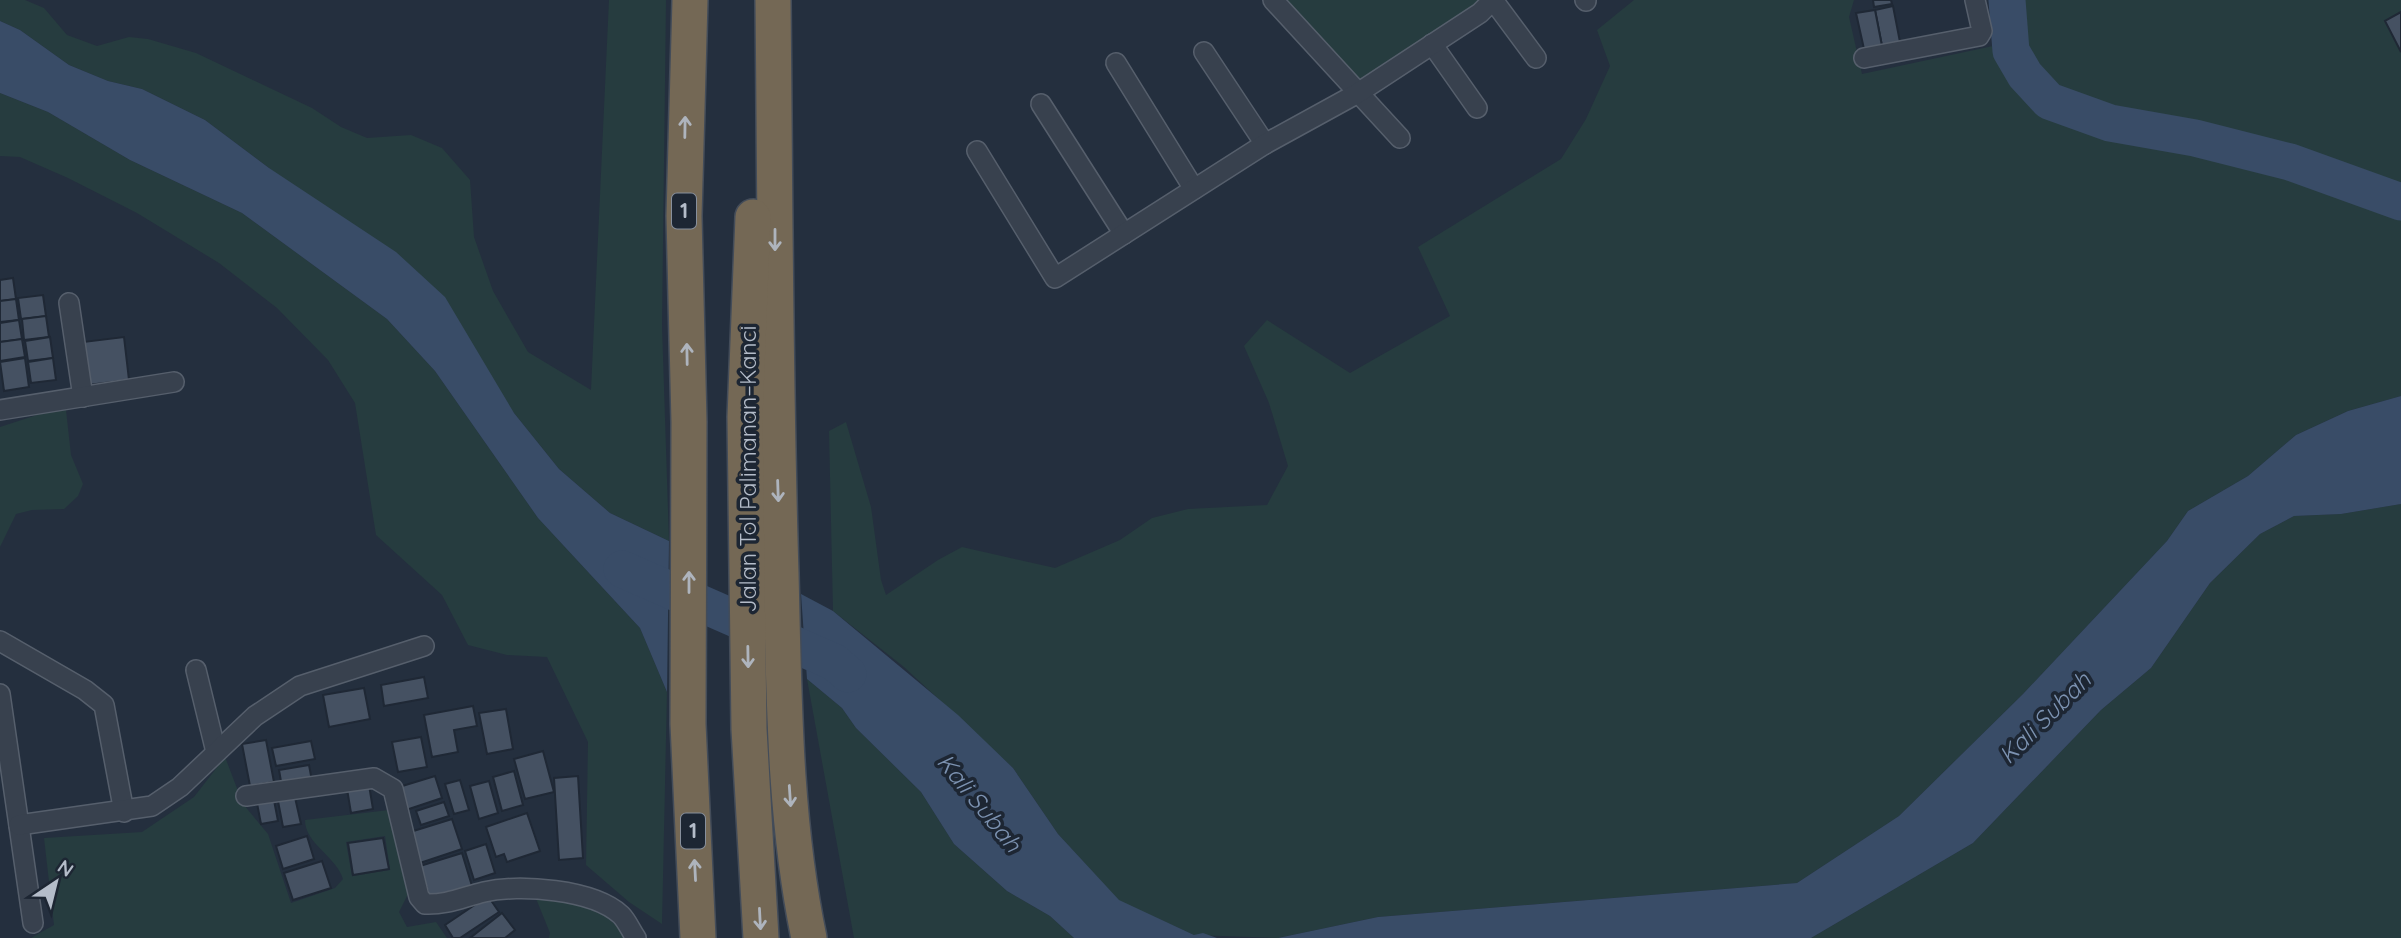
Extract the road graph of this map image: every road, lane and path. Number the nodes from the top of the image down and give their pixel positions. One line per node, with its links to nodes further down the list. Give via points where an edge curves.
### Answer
1 (690, 0): 35 (highway, 1, one-way to 1, via 688,724 684,216)
2 (761, 0): 23 (highway, Jalan Tol Palimanan–Kanci)
3 (773, 0): 23 (highway, one-way to 23)
4 (1273, 0): 11 (street)
5 (1976, 0): 9 (street, via 1979,36)
6 (1432, 44): 8 (street, via 1493,0); 11 (street); 13 (street)
7 (1205, 52): 15 (street)
8 (1535, 58)
9 (1864, 58)
10 (1116, 63): 17 (street)
11 (1359, 93): 14 (street); 15 (street)
12 (1041, 104): 18 (street)
13 (1477, 108)
14 (1401, 138)
15 (1265, 144): 17 (street)
16 (977, 151): 18 (street, via 1055,278)
17 (1194, 189): 18 (street)
18 (1124, 234)
19 (69, 303): 21 (street)
20 (174, 382): 21 (street)
21 (83, 397): 22 (street)
22 (0, 410)
23 (761, 420): 36 (highway, Jalan Tol Palimanan–Kanci, one-way to 36, via 749,729); 37 (highway, one-way to 37, via 793,830)
24 (0, 641): 31 (street, via 104,705)
25 (424, 646): 28 (street, via 300,686 255,716)
26 (196, 670): 28 (street)
27 (0, 694): 29 (street)
28 (216, 752): 31 (street, via 180,787 152,806)
29 (7, 794): 32 (street)
30 (246, 796): 34 (street, via 374,778 393,789 419,897 425,904 439,905 486,891 557,890 601,902 621,916)
31 (124, 812): 32 (street)
32 (19, 825): 33 (street)
33 (33, 923)
34 (636, 938)
35 (698, 938)
36 (761, 938)
37 (809, 938)

